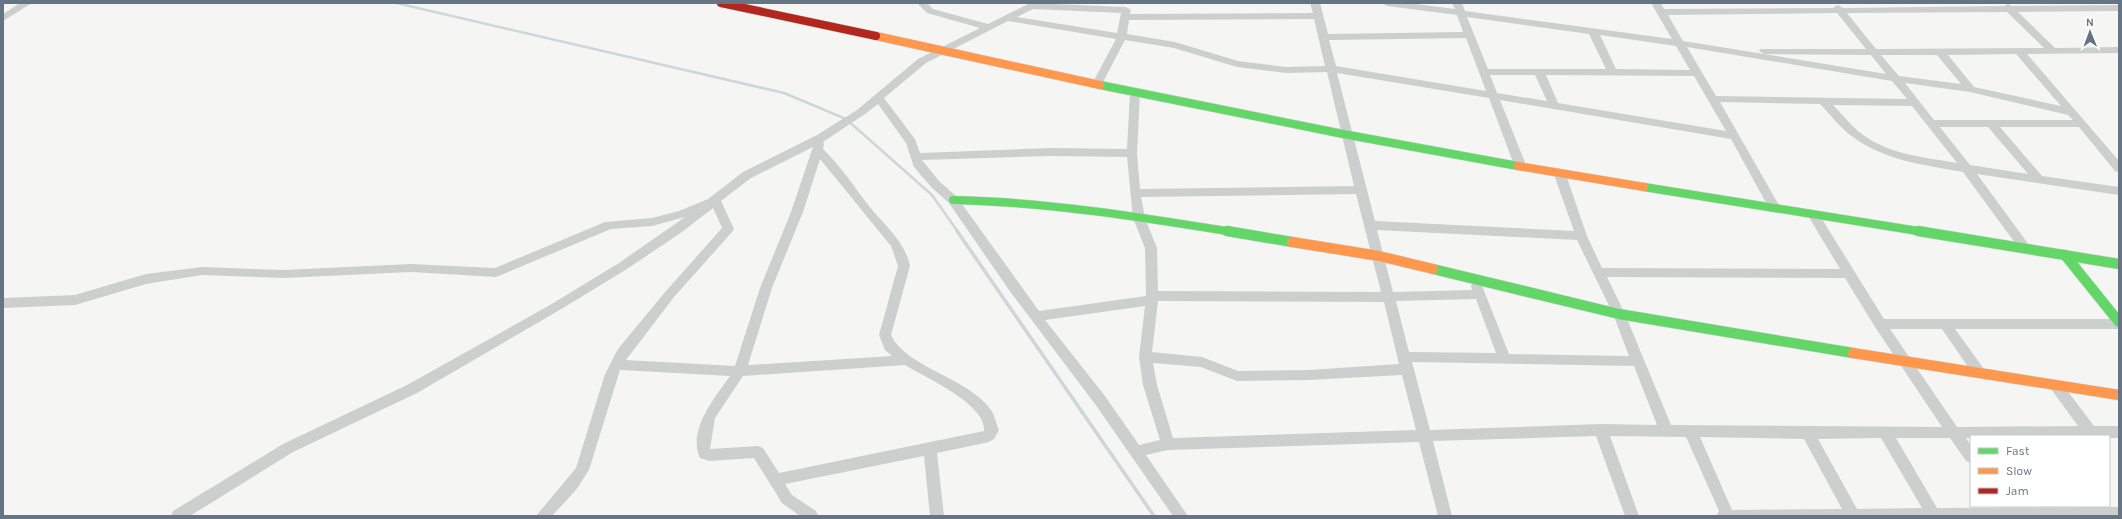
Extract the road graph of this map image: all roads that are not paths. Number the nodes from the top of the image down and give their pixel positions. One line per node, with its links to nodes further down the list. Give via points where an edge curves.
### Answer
1 (27, 3): 14 (street)
2 (721, 3): 23 (main road)
3 (922, 3): 16 (street, via 930,11)
4 (1315, 3): 13 (street)
5 (1387, 3): 10 (street)
6 (1034, 4): 12 (street); 15 (street)
7 (2008, 6): 9 (street); 11 (street); 25 (street)
8 (1659, 7): 9 (street); 21 (street)
9 (1838, 7): 26 (street)
10 (1459, 8): 17 (street); 18 (street)
11 (2119, 8)
12 (1126, 10): 13 (street); 20 (street)
13 (1318, 16): 19 (street)
14 (3, 18)
15 (1005, 18): 16 (street); 20 (street)
16 (987, 27): 23 (street)
17 (1593, 31): 21 (street); 32 (street)
18 (1470, 35): 19 (street); 30 (street)
19 (1324, 37): 29 (street)
20 (1121, 38): 29 (street, via 1175,45 1237,64 1286,70); 35 (street)
21 (1680, 43): 24 (street); 33 (street)
22 (2119, 50): 25 (street)
23 (945, 51): 35 (main road); 39 (street, via 918,64)
24 (1725, 51): 26 (street); 34 (street)
25 (2053, 51): 28 (street)
26 (1875, 52): 27 (street); 34 (street)
27 (1940, 52): 28 (street); 36 (street)
28 (2020, 52): 44 (street)
29 (1332, 69): 38 (street); 48 (street)
30 (1484, 72): 31 (street); 38 (street)
31 (1540, 72): 32 (street); 43 (street)
32 (1612, 73): 33 (street)
33 (1697, 73): 40 (street)
34 (1898, 79): 36 (street); 42 (street)
35 (1097, 84): 37 (main road)
36 (1970, 89): 44 (street)
37 (1135, 92): 48 (main road); 52 (street)
38 (1492, 94): 43 (street); 54 (street)
39 (879, 98): 50 (street); 53 (street, via 911,142)
40 (1713, 99): 41 (street); 49 (street)
41 (1824, 102): 42 (street); 56 (street, via 1855,134 1874,147 1910,159)
42 (1918, 103): 45 (street)
43 (1554, 105): 49 (street)
44 (2071, 112): 47 (street)
45 (1932, 123): 46 (street); 56 (street)
46 (1991, 123): 47 (street); 58 (street)
47 (2082, 124): 55 (street)
48 (1347, 135): 54 (main road); 59 (street)
49 (1735, 136): 64 (street)
50 (821, 138): 51 (street); 63 (street, via 747,175)
51 (817, 150): 87 (street, via 839,171 903,259 904,266 885,335 888,345); 92 (street, via 799,207 766,288 752,340)
52 (1132, 153): 53 (street, via 1051,152); 61 (street)
53 (917, 157): 62 (street, via 918,164 935,184)
54 (1520, 165): 57 (main road)
55 (2118, 167)
56 (1969, 169): 58 (street); 69 (street)
57 (1559, 172): 64 (main road); 68 (street)
58 (2039, 180): 60 (street)
59 (1361, 190): 61 (street); 67 (street)
60 (2119, 191)
61 (1135, 193): 66 (street)
62 (954, 200): 66 (main road, via 1034,202); 81 (street, via 1013,287)
63 (715, 201): 79 (street, via 652,222 609,225 496,273 411,268 291,274 202,271 146,279 75,300); 91 (street, via 728,229 670,294); 115 (street, via 643,254 554,308 412,389 288,448)
64 (1774, 207): 65 (main road)
65 (1813, 214): 69 (main road); 74 (street)
66 (1139, 218): 71 (main road); 78 (street, via 1151,248)
67 (1370, 226): 68 (street); 71 (street)
68 (1581, 236): 73 (street)
69 (2025, 248): 70 (main road)
70 (2065, 255): 72 (main road); 82 (main road)
71 (1379, 256): 75 (main road); 77 (street)
72 (2119, 264)
73 (1599, 272): 74 (street); 80 (street)
74 (1848, 274): 83 (street)
75 (1475, 279): 76 (street); 80 (main road)
76 (1478, 294): 77 (street); 86 (street)
77 (1389, 297): 78 (street); 90 (street)
78 (1152, 298): 81 (street); 85 (street)
79 (3, 303)
80 (1619, 314): 88 (street); 89 (main road)
81 (1037, 316): 107 (street)
82 (2119, 323): 84 (street)
83 (1879, 324): 84 (street); 89 (street)
84 (1945, 324): 93 (street)
85 (1145, 357): 90 (street, via 1202,362 1237,376 1309,375); 105 (street, via 1150,385)
86 (1505, 358): 88 (street); 90 (street)
87 (907, 360): 92 (street); 106 (street, via 958,389 976,403 991,424 991,432 984,438)
88 (1637, 361): 97 (street)
89 (1904, 362): 93 (main road); 103 (street)
90 (1406, 363): 104 (street)
91 (616, 364): 92 (street); 116 (street, via 582,470)
92 (740, 371): 109 (street, via 709,417 703,451 710,455 758,452)
93 (1980, 373): 94 (main road)
94 (2055, 385): 95 (main road); 99 (street)
95 (2119, 395)
96 (1601, 430): 97 (street); 104 (street); 121 (street)
97 (1666, 430): 98 (street)
98 (1690, 431): 101 (street); 123 (street)
99 (2090, 432): 100 (street); 103 (street)
100 (2119, 432)
101 (1808, 433): 102 (street); 113 (street)
102 (1885, 433): 103 (street); 112 (street)
103 (1954, 433): 108 (street)
104 (1425, 437): 105 (street); 120 (street)
105 (1168, 444): 107 (street)
106 (930, 449): 109 (street); 118 (street)
107 (1136, 451): 119 (street)
108 (1970, 456)
109 (774, 480): 117 (street, via 787,499)
110 (2009, 510): 111 (street); 114 (street)
111 (2119, 513)
112 (1933, 514): 113 (street); 114 (street)
113 (1853, 515): 123 (street)
114 (1962, 515)
115 (178, 516)
116 (543, 516)
117 (811, 516)
118 (937, 516)
119 (1181, 516)
120 (1445, 516)
121 (1632, 516)
122 (1723, 516): 123 (street)
123 (1728, 516)

